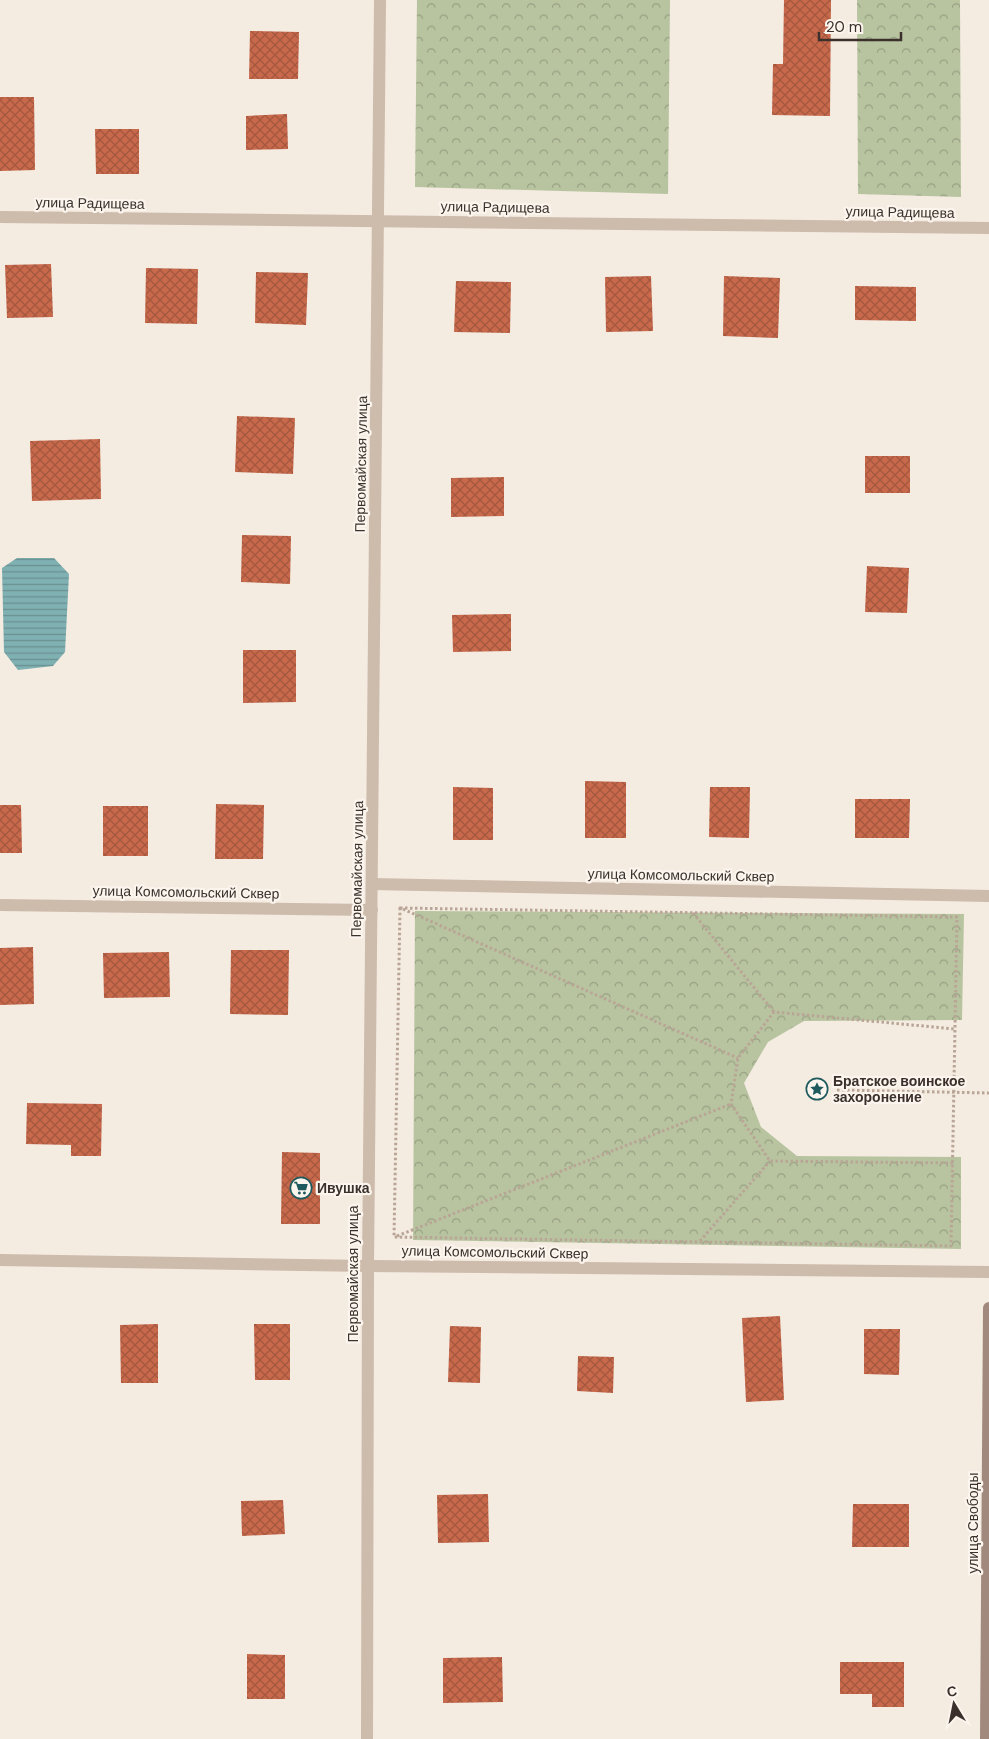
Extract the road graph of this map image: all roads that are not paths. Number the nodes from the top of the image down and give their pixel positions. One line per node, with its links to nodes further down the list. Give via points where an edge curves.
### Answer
1 (380, 0): 3 (street, Первомайская улица)
2 (0, 218): 3 (street, улица Радищева)
3 (378, 221): 4 (street, улица Радищева); 5 (street, Первомайская улица)
4 (989, 228)
5 (372, 884): 6 (street, улица Комсомольский Сквер); 8 (street, Первомайская улица)
6 (989, 896)
7 (0, 905): 8 (street, улица Комсомольский Сквер)
8 (372, 910): 10 (street, Первомайская улица)
9 (0, 1260): 10 (street, улица Комсомольский Сквер)
10 (368, 1266): 11 (street, улица Комсомольский Сквер); 13 (street, Первомайская улица)
11 (989, 1272)
12 (989, 1308): 14 (main road, улица Свободы)
13 (368, 1739)
14 (986, 1739)

